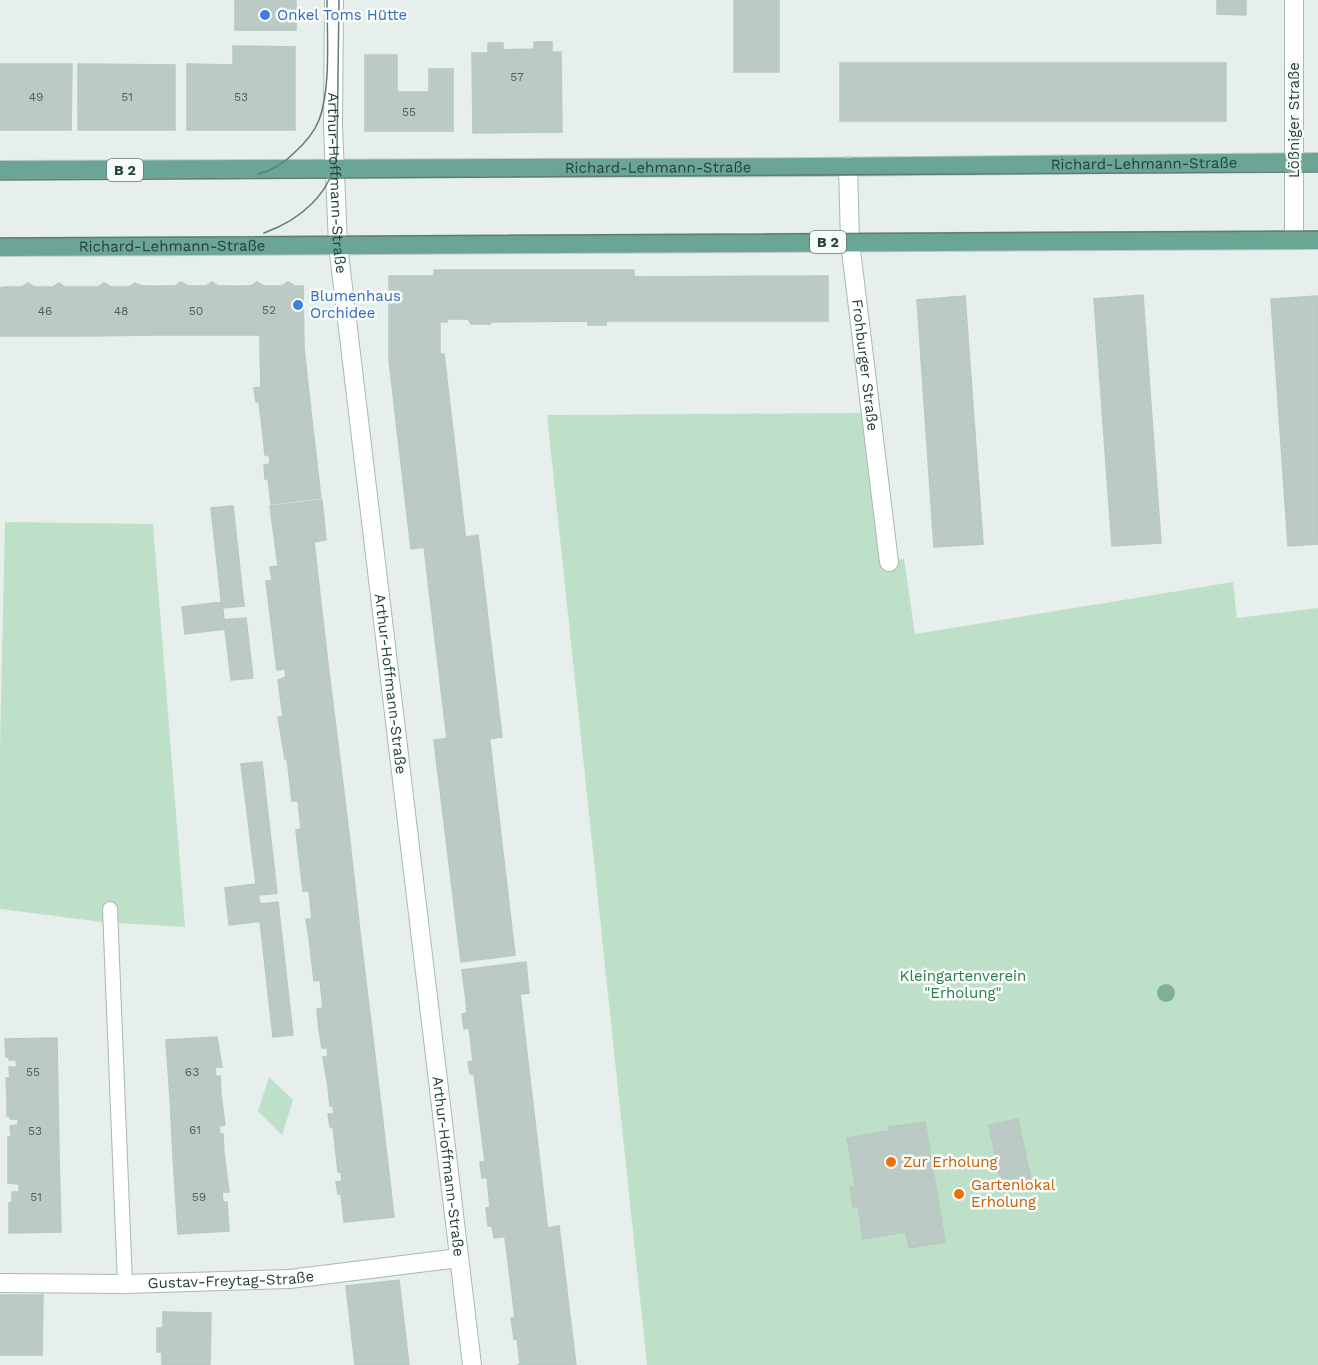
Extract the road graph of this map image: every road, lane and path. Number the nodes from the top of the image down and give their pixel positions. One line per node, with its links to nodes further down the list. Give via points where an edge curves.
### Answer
1 (334, 0): 6 (street, Arthur-Hoffmann-Straße)
2 (1294, 0): 4 (street, Lößniger Straße)
3 (1318, 162): 4 (main road, Richard-Lehmann-Straße / B 2)
4 (1293, 163): 5 (main road, Richard-Lehmann-Straße / B 2); 8 (street, Lößniger Straße)
5 (848, 166): 6 (main road, Richard-Lehmann-Straße / B 2); 10 (street, Frohburger Straße)
6 (334, 169): 7 (main road, Richard-Lehmann-Straße / B 2); 11 (street, Arthur-Hoffmann-Straße)
7 (0, 171)
8 (1294, 240): 9 (main road, Richard-Lehmann-Straße / B 2); 10 (main road, Richard-Lehmann-Straße / B 2)
9 (1318, 240)
10 (850, 243): 11 (main road, Richard-Lehmann-Straße / B 2); 13 (street, Frohburger Straße)
11 (338, 245): 12 (main road, Richard-Lehmann-Straße / B 2); 15 (street, Arthur-Hoffmann-Straße)
12 (0, 247)
13 (889, 562)
14 (110, 909): 17 (lane)
15 (459, 1258): 17 (street, Gustav-Freytag-Straße, via 290,1279); 18 (street, Arthur-Hoffmann-Straße)
16 (0, 1283): 17 (street, Gustav-Freytag-Straße)
17 (125, 1284)
18 (472, 1365)

